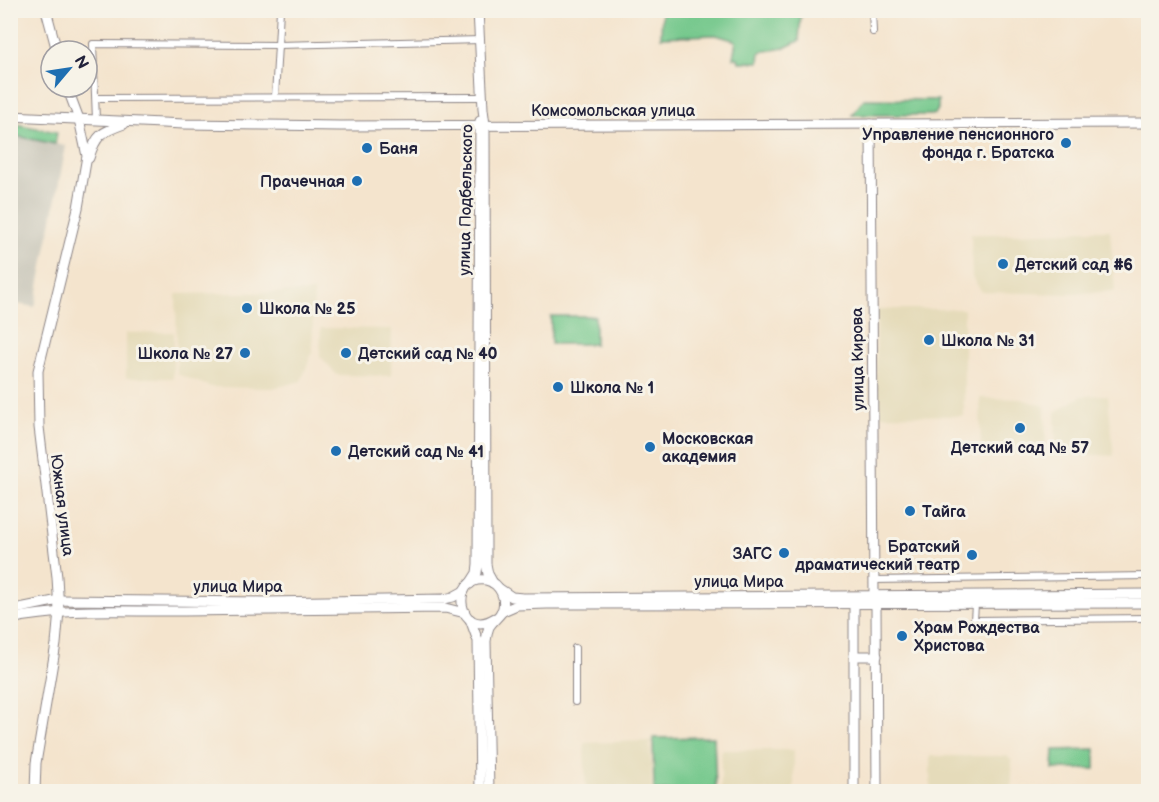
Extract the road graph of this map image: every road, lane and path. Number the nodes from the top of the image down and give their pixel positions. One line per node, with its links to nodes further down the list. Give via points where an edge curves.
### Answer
1 (46, 10): 6 (main road)
2 (280, 10): 9 (street)
3 (478, 10): 7 (main road, улица Подбельского)
4 (872, 10): 5 (street)
5 (873, 32)
6 (54, 39)
7 (481, 40): 9 (street); 11 (main road, улица Подбельского)
8 (99, 44): 9 (street)
9 (279, 45): 10 (street)
10 (275, 97): 11 (street); 12 (street)
11 (482, 97): 21 (main road, улица Подбельского)
12 (99, 98)
13 (72, 99): 16 (main road, Южная улица)
14 (96, 99): 17 (street)
15 (10, 116): 16 (main road, Комсомольская улица)
16 (79, 119): 17 (main road, Комсомольская улица); 22 (main road, Южная улица)
17 (96, 120): 18 (main road, Комсомольская улица)
18 (129, 122): 21 (main road, Комсомольская улица); 22 (main road, via 97,137)
19 (871, 123): 20 (main road, Комсомольская улица); 21 (main road, Комсомольская улица); 25 (main road, улица Кирова)
20 (1149, 123)
21 (482, 125): 23 (main road, улица Подбельского)
22 (86, 168): 29 (main road, Южная улица, via 41,356 38,385 43,471)
23 (482, 212): 26 (main road, улица Подбельского, via 486,564); 27 (main road, улица Подбельского, via 478,564)
24 (1149, 576): 25 (street)
25 (874, 580): 30 (main road, улица Кирова)
26 (497, 586): 27 (main road, via 479,580); 32 (main road, via 517,598); 39 (main road, via 504,598)
27 (467, 587): 29 (main road, улица Мира, via 444,599); 40 (main road, via 461,600)
28 (1149, 594): 31 (main road, улица Мира)
29 (59, 600): 37 (main road, улица Мира); 38 (main road, Южная улица)
30 (875, 600): 31 (main road, улица Мира); 33 (main road, улица Мира); 36 (main road, улица Мира); 45 (main road, улица Кирова)
31 (916, 600): 35 (main road, улица Мира)
32 (546, 601): 33 (main road, улица Мира); 39 (main road, via 517,605)
33 (773, 601): 36 (main road, улица Мира)
34 (1149, 603): 35 (main road, улица Мира)
35 (975, 604): 41 (street, via 974,620)
36 (854, 605): 44 (main road)
37 (10, 610)
38 (59, 611): 40 (main road, улица Мира, via 445,608); 42 (main road, улица Мира); 47 (main road, Южная улица)
39 (498, 615): 40 (main road, via 483,623); 49 (main road, via 489,627 486,641)
40 (467, 616): 48 (main road, via 478,641)
41 (1149, 618)
42 (10, 619)
43 (575, 648): 46 (street)
44 (854, 656): 45 (main road); 50 (main road)
45 (877, 656): 51 (main road, улица Кирова)
46 (575, 702)
47 (35, 792)
48 (480, 792)
49 (489, 792)
50 (854, 792)
51 (877, 792)

